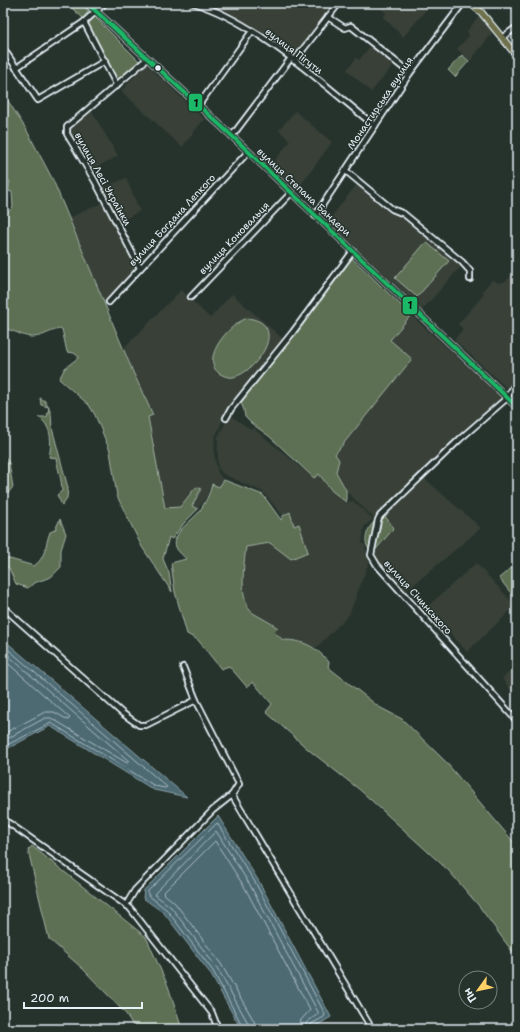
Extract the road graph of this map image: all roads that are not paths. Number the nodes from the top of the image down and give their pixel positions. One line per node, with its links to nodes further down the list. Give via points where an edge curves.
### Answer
1 (87, 3): 7 (street, вулиця Степана Бандери)
2 (105, 3): 7 (street)
3 (194, 3): 11 (street, вулиця Пігути, via 234,19)
4 (339, 3): 8 (street)
5 (463, 3): 19 (street, Монастирська вулиця)
6 (470, 3): 12 (main road)
7 (95, 11): 9 (street); 15 (street, вулиця Степана Бандери)
8 (328, 17): 16 (street); 19 (street, via 345,28 351,26)
9 (84, 22): 17 (street); 18 (street)
10 (517, 27): 12 (street)
11 (252, 31): 16 (street, вулиця Пігути); 21 (street)
12 (503, 37): 14 (main road)
13 (3, 48): 18 (street)
14 (517, 56)
15 (147, 59): 20 (street, вулиця Лесі Українки); 21 (street, вулиця Степана Бандери)
16 (292, 59): 22 (street, вулиця Пігути); 23 (street)
17 (105, 61): 18 (street, via 38,100); 20 (street)
18 (16, 68)
19 (410, 73): 22 (street, Монастирська вулиця)
20 (117, 86): 29 (street, вулиця Лесі Українки, via 67,127 67,134 95,181)
21 (198, 106): 23 (street, вулиця Степана Бандери)
22 (374, 126): 25 (street, Монастирська вулиця)
23 (232, 136): 24 (street, вулиця Степана Бандери)
24 (248, 152): 26 (street, вулиця Степана Бандери); 29 (street, вулиця Богдана Лепкого)
25 (346, 172): 27 (street, Монастирська вулиця); 30 (street, via 392,209 404,214 462,262 470,271)
26 (291, 193): 27 (street, вулиця Степана Бандери); 31 (street, вулиця Коновальця)
27 (315, 216): 28 (street, вулиця Степана Бандери)
28 (353, 251): 34 (street, вулиця Степана Бандери); 36 (street)
29 (140, 268): 32 (street, вулиця Богдана Лепкого)
30 (470, 279)
31 (191, 297)
32 (109, 302)
33 (517, 381): 34 (street)
34 (507, 398): 35 (street, вулиця Степана Бандери); 40 (street, вулиця Січинського, via 380,516 371,555 377,565)
35 (517, 407)
36 (226, 418)
37 (3, 607): 39 (street, via 122,713 139,725 146,725)
38 (182, 667): 39 (street)
39 (196, 700): 41 (street, via 239,784)
40 (517, 721)
41 (232, 794): 43 (street, via 135,890); 45 (street)
42 (3, 819): 43 (street)
43 (126, 905): 44 (street, via 212,1013)
44 (218, 1029)
45 (372, 1029)

